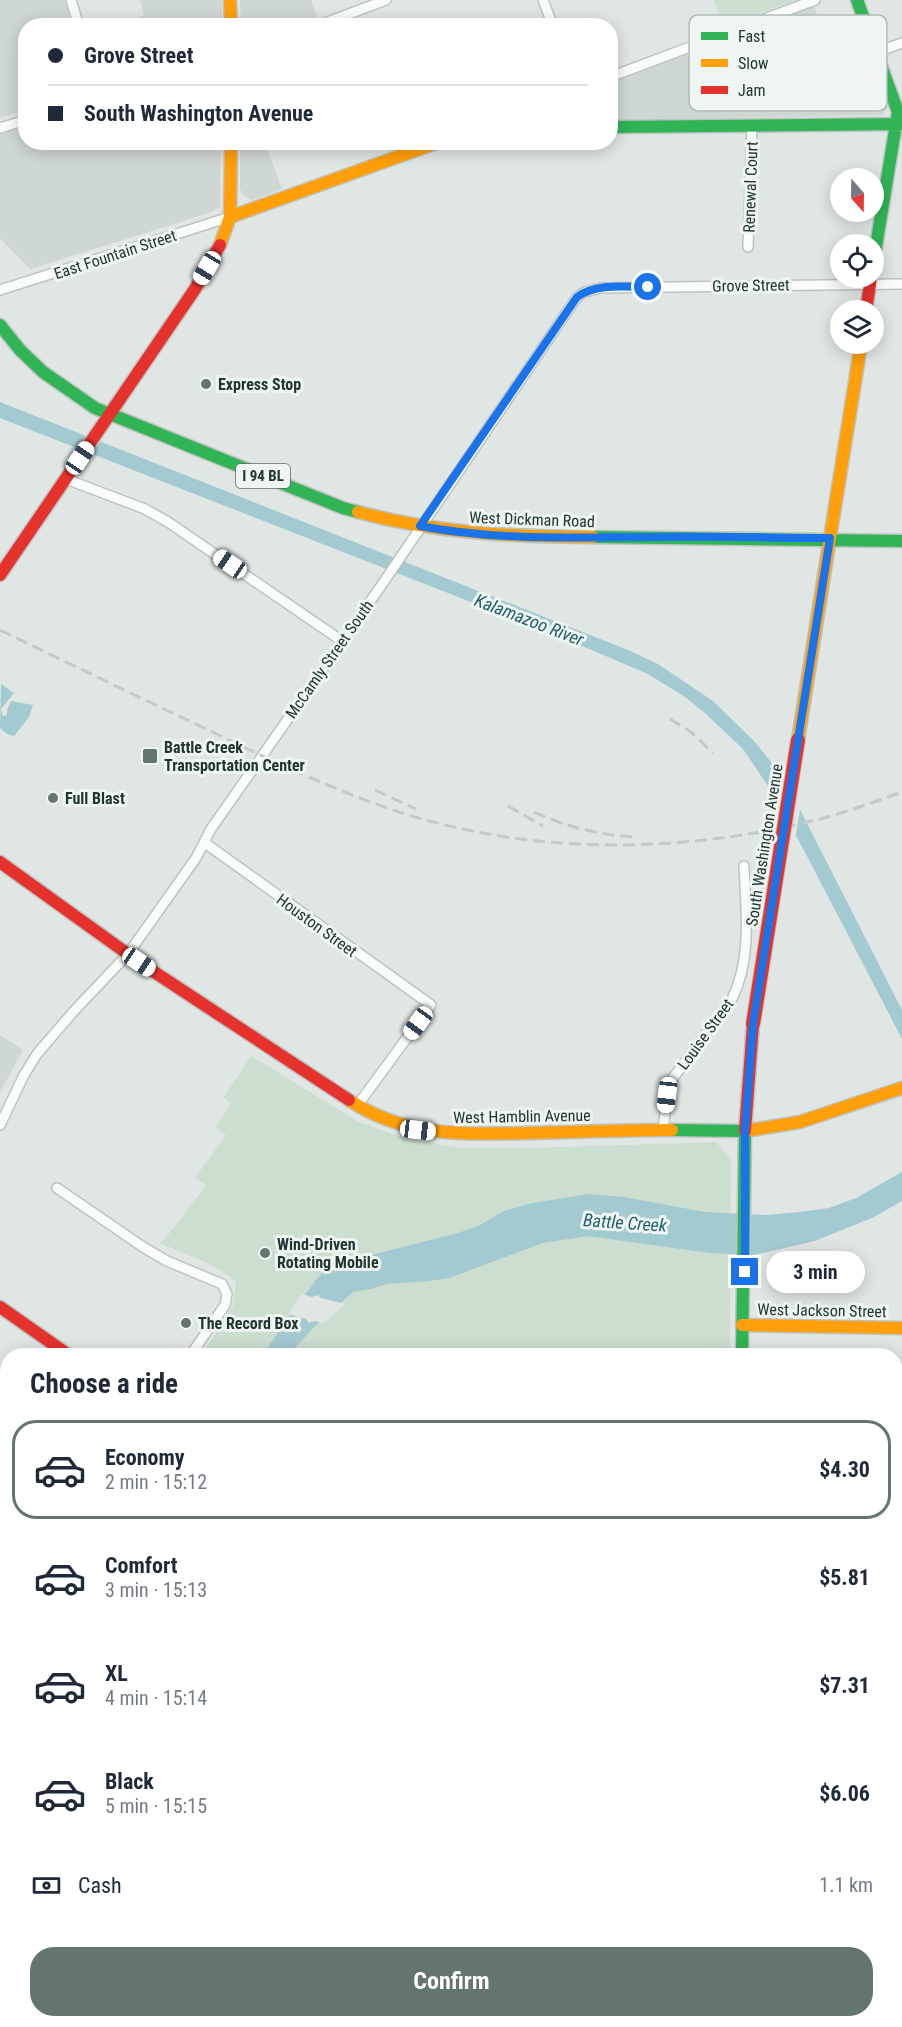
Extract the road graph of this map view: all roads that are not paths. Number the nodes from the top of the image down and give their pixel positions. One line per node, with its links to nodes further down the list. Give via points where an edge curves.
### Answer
1 (71, 0): 9 (street)
2 (230, 0): 10 (main road)
3 (386, 0): 11 (street)
4 (543, 0): 12 (street)
5 (815, 0): 7 (street)
6 (857, 0): 8 (main road)
7 (775, 15)
8 (863, 15)
9 (77, 18)
10 (231, 18)
11 (338, 18)
12 (550, 18)
13 (902, 43): 15 (street)
14 (689, 47): 16 (street)
15 (887, 48)
16 (618, 74)
17 (887, 81): 19 (main road)
18 (18, 122): 22 (street)
19 (899, 124): 20 (main road); 26 (main road)
20 (752, 126): 21 (main road); 27 (street, Renewal Court)
21 (618, 127)
22 (0, 128)
23 (231, 150): 25 (main road)
24 (418, 150): 25 (main road)
25 (230, 217): 32 (street, East Fountain Street); 35 (main road, via 219,248 195,289)
26 (879, 234)
27 (748, 247)
28 (830, 282): 31 (street, Grove Street)
29 (884, 282): 30 (street, Grove Street)
30 (902, 284)
31 (600, 288): 37 (street, McCamly Street South, via 585,292 570,305)
32 (0, 290)
33 (0, 325): 35 (main road, I 94 BL, via 40,373)
34 (859, 354): 38 (main road, South Washington Avenue)
35 (109, 414): 36 (main road); 37 (main road, West Dickman Road / I 94 BL, via 343,508)
36 (66, 478): 40 (main road); 41 (street, via 168,522)
37 (420, 526): 38 (main road, West Dickman Road / I 94 BL, via 476,535 571,538); 41 (street, McCamly Street South)
38 (830, 538): 39 (main road, West Dickman Road / I 94 BL); 50 (main road, South Washington Avenue, bridge, via 753,1024)
39 (902, 541)
40 (0, 575)
41 (342, 640): 42 (street, McCamly Street South)
42 (205, 843): 45 (street, McCamly Street South); 47 (street, Houston Street, via 430,1005)
43 (0, 862): 45 (main road, West Hamblin Avenue)
44 (744, 866): 49 (street, Louise Street, via 747,937 738,987 673,1078)
45 (128, 954): 47 (main road, West Hamblin Avenue); 48 (street, McCamly Street South, via 42,1047)
46 (902, 1088): 50 (main road, West Hamblin Avenue, via 800,1122)
47 (357, 1107): 49 (main road, West Hamblin Avenue, via 418,1130 456,1134)
48 (0, 1125)
49 (663, 1130): 50 (main road, West Hamblin Avenue)
50 (745, 1131): 53 (main road, South Washington Avenue)
51 (57, 1188): 56 (street, via 128,1239 225,1287 225,1305)
52 (0, 1307): 55 (main road)
53 (742, 1325): 54 (main road, West Jackson Street); 57 (main road, South Washington Avenue)
54 (902, 1328)
55 (59, 1348)
56 (195, 1348)
57 (742, 1348)

